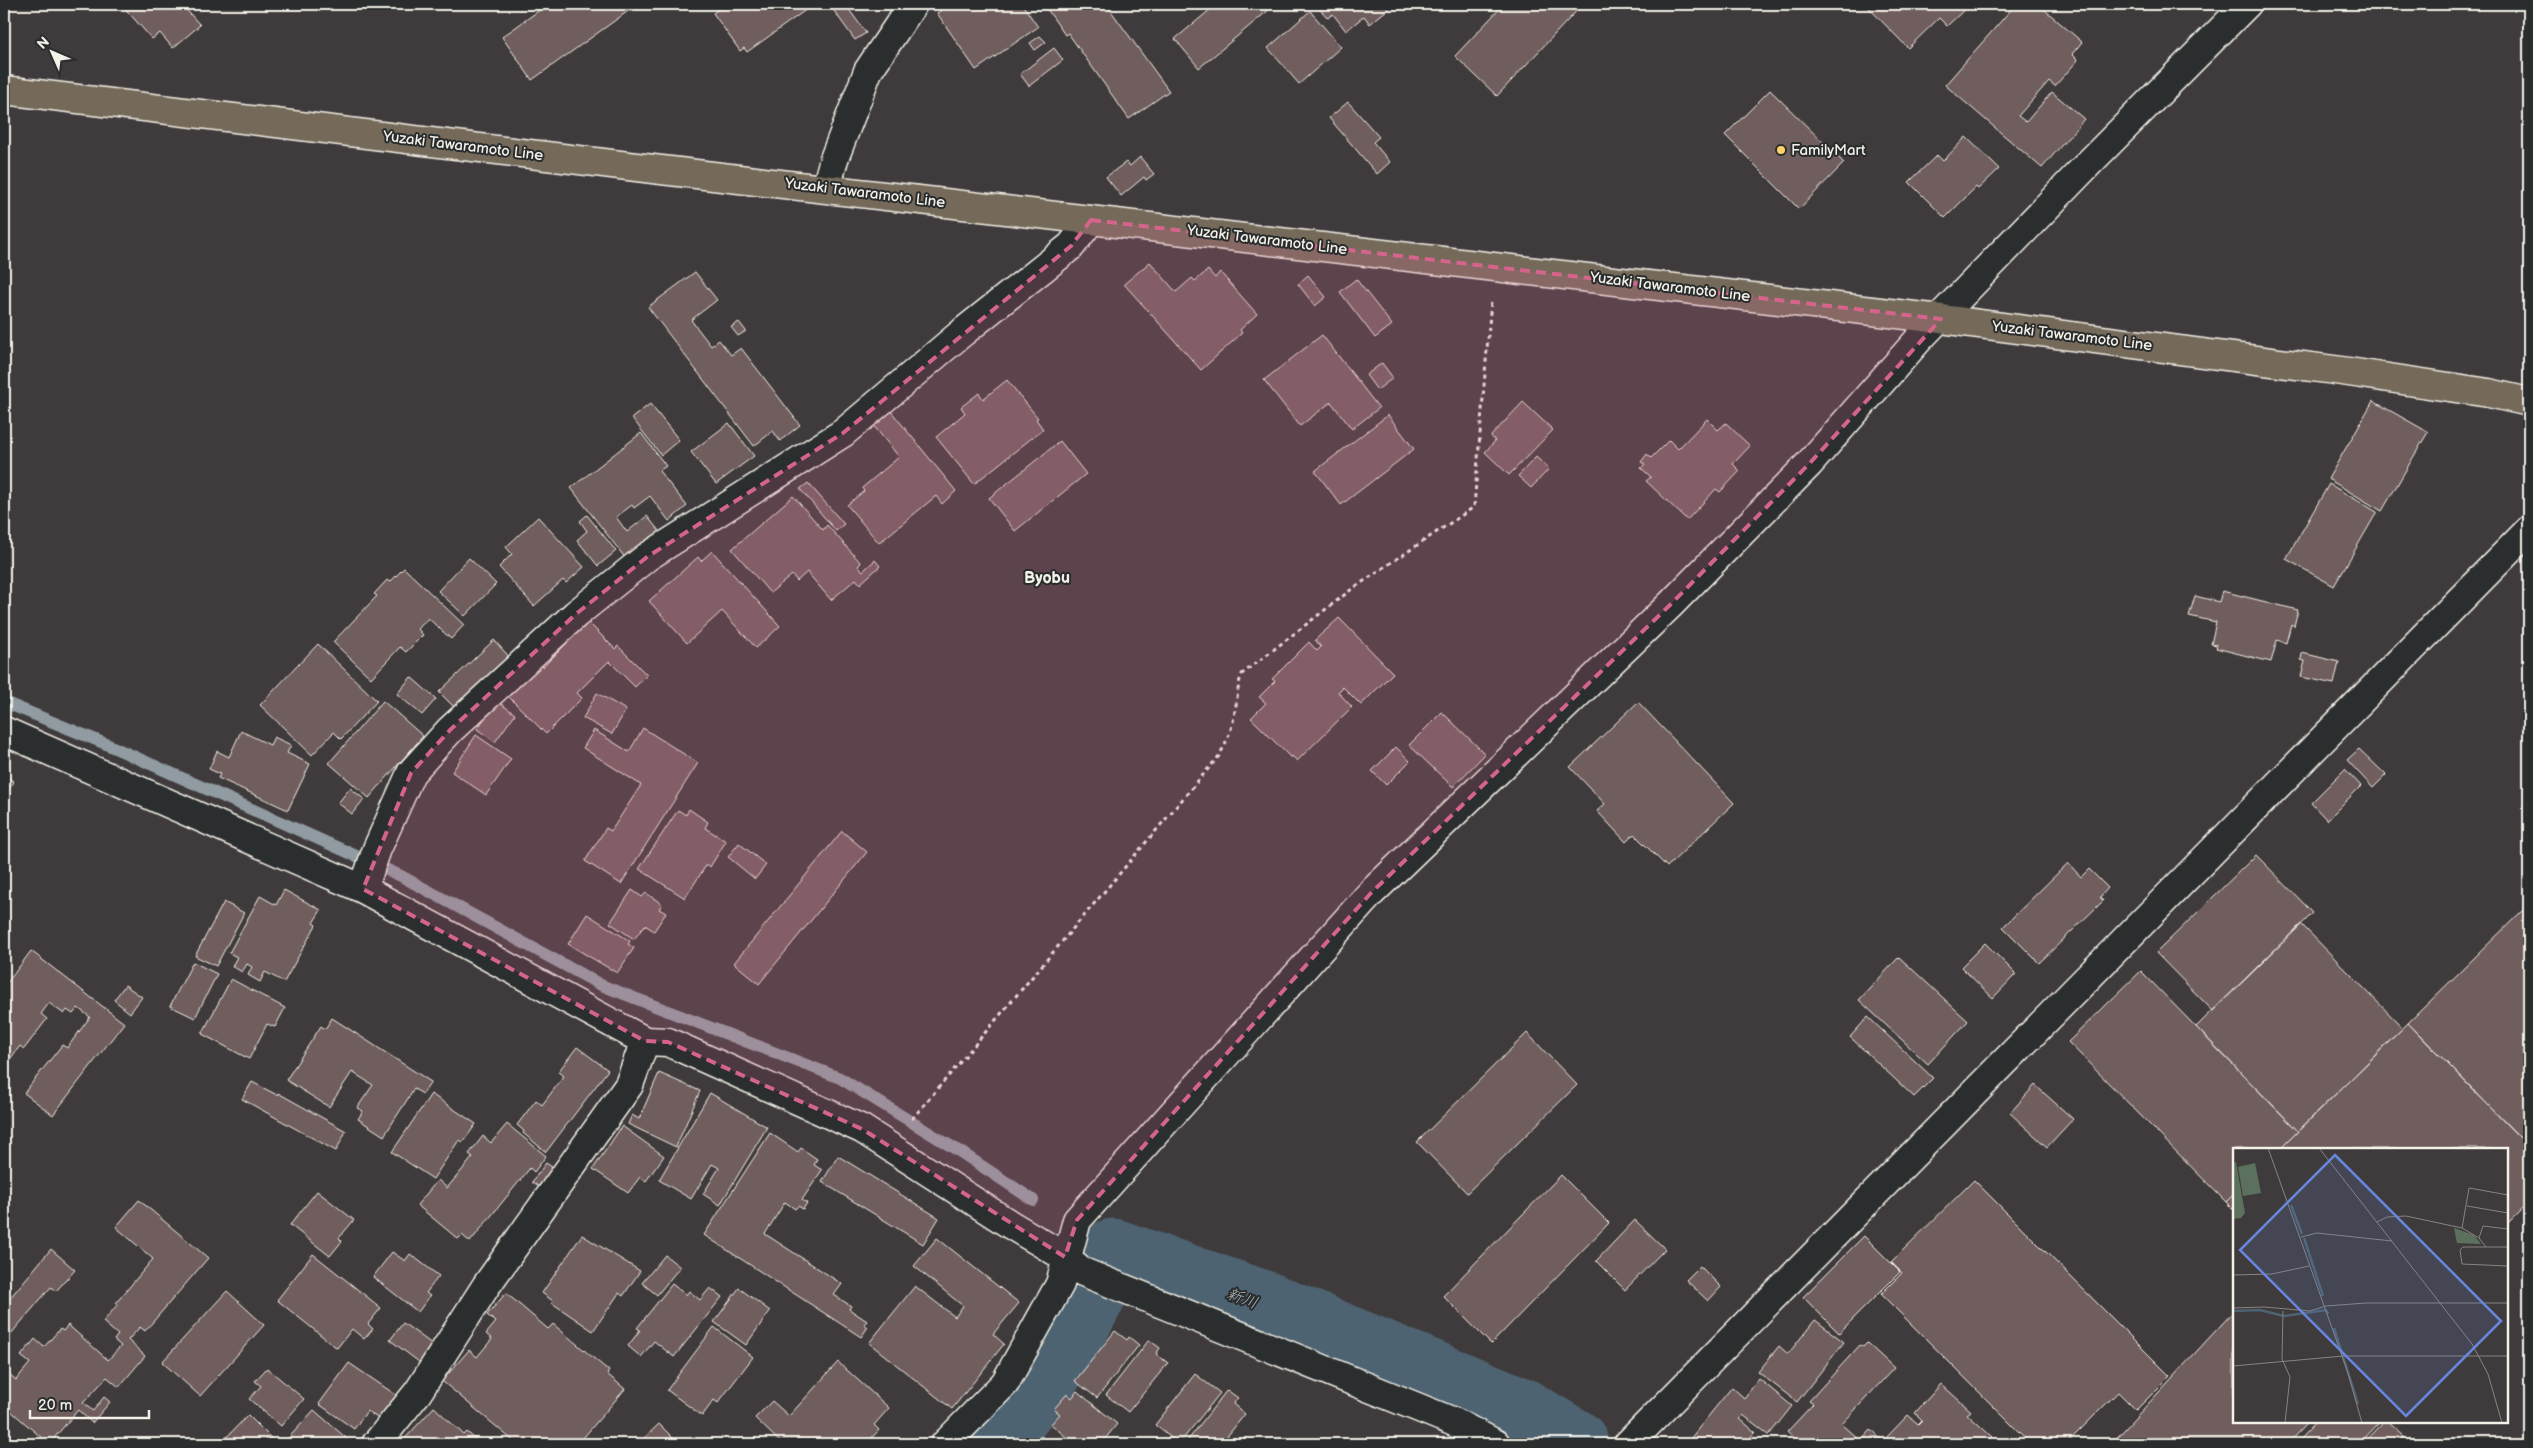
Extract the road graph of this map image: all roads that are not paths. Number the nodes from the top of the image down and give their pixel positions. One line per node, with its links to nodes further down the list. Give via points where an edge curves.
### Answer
1 (913, 4): 4 (street, via 868,71 834,158)
2 (2247, 4): 6 (street, via 2091,161)
3 (4, 90): 4 (main road, Yuzaki Tawaramoto Line)
4 (826, 188): 5 (main road, Yuzaki Tawaramoto Line)
5 (1091, 220): 6 (main road, Yuzaki Tawaramoto Line); 10 (street, via 1071,246 843,433 647,557 576,614 464,717 411,773 377,848)
6 (1941, 319): 7 (main road, Yuzaki Tawaramoto Line, via 2342,371 2489,392); 12 (street, via 1919,339 1809,464 1670,606 1371,893 1077,1220)
7 (2529, 402)
8 (2529, 530): 16 (street)
9 (4, 731): 10 (street)
10 (363, 889): 11 (street)
11 (645, 1041): 12 (street, via 668,1042 862,1129); 13 (street, via 629,1085 486,1286 418,1392)
12 (1065, 1257): 14 (street, via 1060,1284 1005,1383); 15 (street, via 1083,1272 1454,1422)
13 (376, 1444)
14 (945, 1444)
15 (1496, 1444)
16 (1628, 1444)

